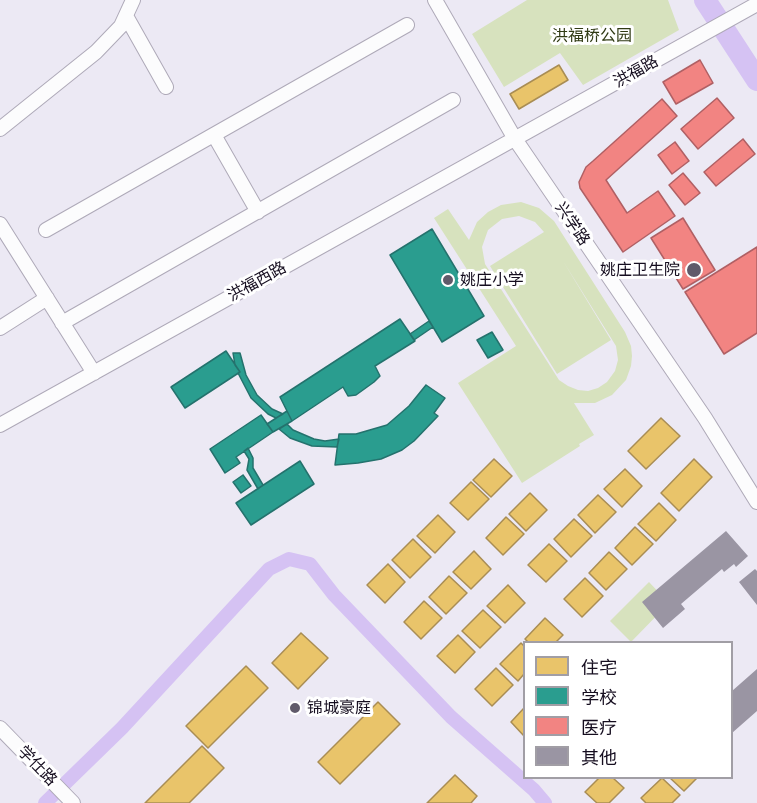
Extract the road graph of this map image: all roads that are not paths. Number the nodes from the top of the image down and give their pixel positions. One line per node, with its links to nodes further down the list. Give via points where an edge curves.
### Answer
1 (133, 0): 4 (street)
2 (435, 0): 10 (street, 兴学路)
3 (751, 7): 10 (street, 洪福路)
4 (126, 16): 6 (street); 8 (street, via 96,52)
5 (407, 25): 9 (street)
6 (166, 87)
7 (453, 100): 11 (street)
8 (0, 129)
9 (214, 135): 11 (street); 13 (street)
10 (515, 140): 17 (street, 洪福西路); 19 (street, 兴学路, via 705,418)
11 (258, 212): 15 (street)
12 (0, 224): 14 (street)
13 (46, 230)
14 (47, 298): 15 (street); 16 (street)
15 (62, 323): 17 (street)
16 (0, 328)
17 (94, 373): 18 (street, 洪福西路)
18 (0, 425)
19 (757, 502)
20 (0, 728): 21 (street, 学仕路)
21 (73, 803)

